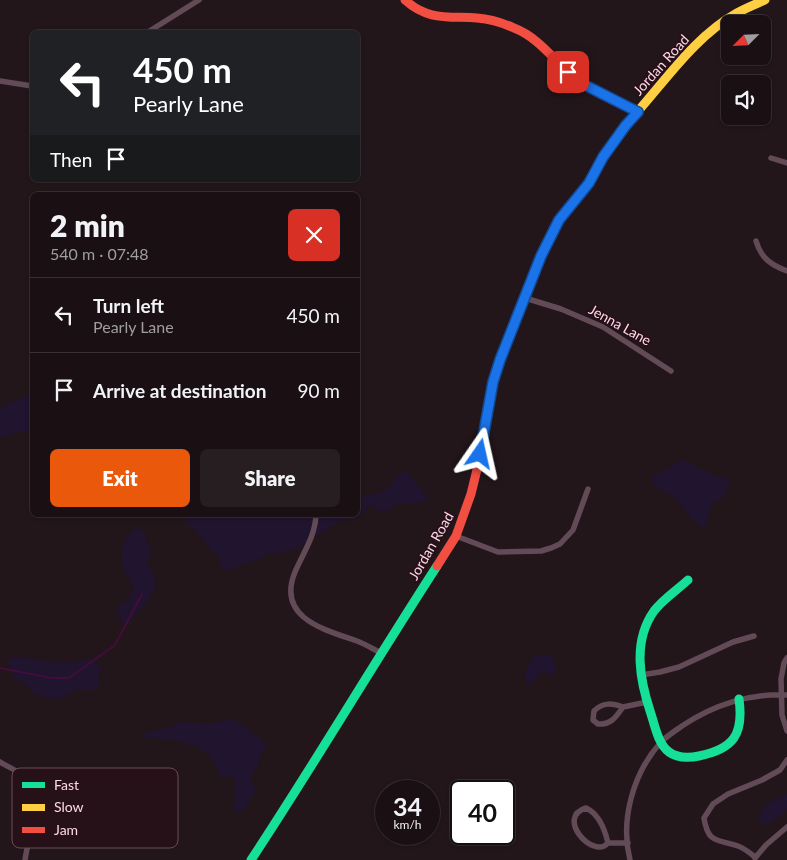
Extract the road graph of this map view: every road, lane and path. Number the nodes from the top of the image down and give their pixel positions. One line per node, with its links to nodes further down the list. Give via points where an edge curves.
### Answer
1 (199, 0): 4 (street)
2 (405, 0): 7 (street, via 419,12 431,16 483,19 516,28 539,43 578,81)
3 (763, 0): 7 (street, Jordan Road, via 736,13 710,32)
4 (151, 30)
5 (0, 81): 6 (street)
6 (30, 86)
7 (638, 112): 12 (street, Jordan Road, via 559,220)
8 (771, 158): 9 (street)
9 (787, 163)
10 (756, 241): 11 (street, via 765,258 774,266)
11 (787, 270)
12 (525, 298): 13 (street, Jenna Lane, via 603,327); 16 (street, Jordan Road, via 493,382 483,445)
13 (671, 371)
14 (588, 489): 16 (street, via 573,530 560,544 551,548 498,552)
15 (316, 517): 19 (street, via 310,544 291,586 296,606 302,617 320,628)
16 (456, 536): 19 (street, Jordan Road)
17 (688, 580): 21 (street, via 650,616 642,642)
18 (754, 636): 21 (street, via 679,667)
19 (381, 653): 35 (street, Jordan Road, via 330,740)
20 (787, 658): 22 (street, via 781,678)
21 (641, 675): 24 (street)
22 (785, 695): 23 (street); 26 (street, via 782,715)
23 (739, 699): 27 (street, via 700,715); 27 (street, via 740,722 731,741 723,749 681,758)
24 (647, 702): 25 (street); 27 (street)
25 (624, 707): 25 (street, via 612,703 602,705 594,711 593,720 600,724 609,722)
26 (787, 731)
27 (662, 742): 33 (street, via 637,780 628,810)
28 (787, 760): 34 (street, via 780,770 713,804 704,818 706,830 714,840 740,846)
29 (0, 762): 30 (street)
30 (12, 769)
31 (787, 827): 34 (street)
32 (608, 842): 32 (street, via 597,816 586,808 578,811 574,821 585,849 599,851); 33 (street)
33 (628, 843): 36 (street)
34 (755, 858)
35 (252, 860)
36 (630, 860)

